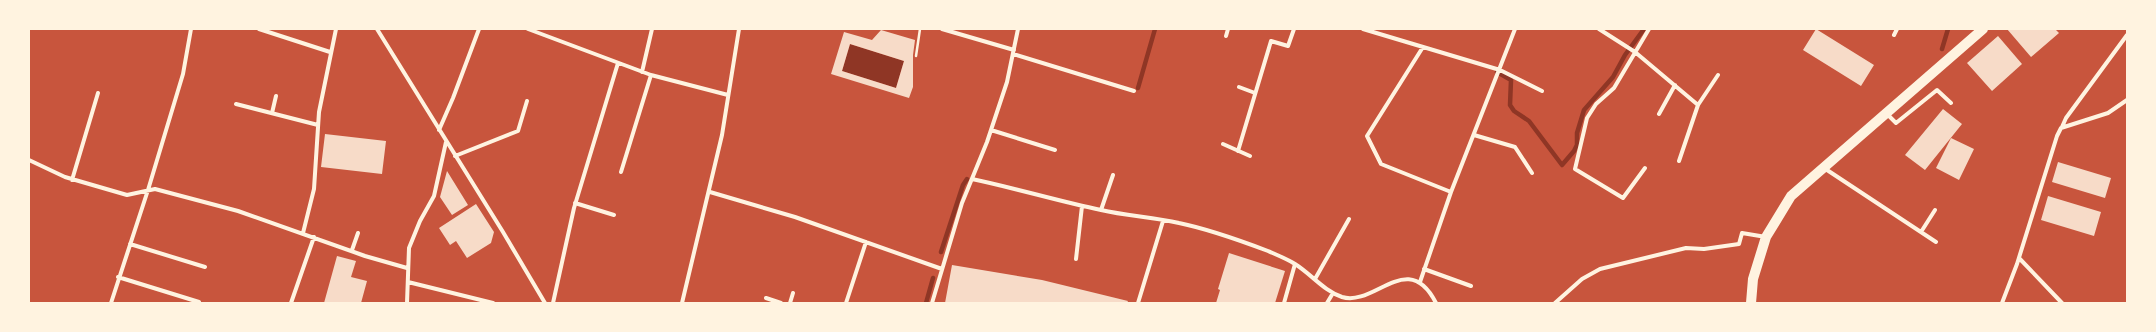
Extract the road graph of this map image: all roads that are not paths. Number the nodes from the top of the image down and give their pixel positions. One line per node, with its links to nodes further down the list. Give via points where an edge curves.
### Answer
1 (191, 29): 69 (street, via 182,74)
2 (259, 29): 25 (street)
3 (336, 29): 25 (street)
4 (377, 29): 51 (street)
5 (479, 29): 51 (street)
6 (528, 29): 28 (street)
7 (652, 29): 30 (street)
8 (738, 29): 39 (street)
9 (942, 29): 26 (street)
10 (1018, 29): 26 (street)
11 (1228, 29): 23 (street)
12 (1294, 29): 38 (street, via 1288,46 1271,41)
13 (1363, 29): 20 (street)
14 (1383, 29): 20 (street)
15 (1515, 29): 29 (street)
16 (1598, 29): 27 (street)
17 (1649, 29): 27 (street)
18 (1897, 29): 21 (street)
19 (1983, 29): 47 (main road)
20 (1382, 35): 24 (street)
21 (1894, 35)
22 (2127, 35): 50 (street)
23 (1226, 36)
24 (1423, 47): 29 (street); 71 (street, via 1367,136 1381,164)
25 (330, 52): 49 (street)
26 (1013, 52): 35 (street); 52 (street, via 1007,82)
27 (1635, 52): 33 (street); 62 (street, via 1614,88 1596,104 1587,118 1575,169 1623,198)
28 (618, 63): 30 (street); 72 (street)
29 (1500, 70): 36 (street); 53 (street)
30 (642, 72): 31 (street)
31 (651, 75): 39 (street); 64 (street)
32 (1718, 75): 45 (street)
33 (1675, 86): 45 (street); 48 (street)
34 (1239, 87): 38 (street)
35 (1134, 91)
36 (1542, 91)
37 (98, 93): 68 (street)
38 (1255, 93): 57 (street)
39 (728, 95): 70 (street)
40 (276, 96): 46 (street)
41 (2127, 100): 50 (street, via 2108,113)
42 (527, 101): 58 (street, via 518,131)
43 (236, 104): 46 (street)
44 (1950, 104): 47 (street, via 1937,90 1896,123)
45 (1698, 105): 61 (street)
46 (272, 113): 49 (street)
47 (1886, 113): 63 (main road)
48 (1659, 114)
49 (318, 124): 80 (street, via 314,189)
50 (2061, 128): 88 (street, via 2056,136)
51 (439, 130): 54 (street)
52 (991, 130): 56 (street); 67 (street)
53 (1474, 135): 65 (street, via 1515,147); 71 (street)
54 (446, 142): 58 (street); 92 (street, via 434,196 409,248)
55 (1223, 144): 57 (street)
56 (1055, 150)
57 (1238, 151): 59 (street)
58 (455, 156): 108 (street, via 503,232)
59 (1250, 156)
60 (29, 160): 68 (street)
61 (1679, 161)
62 (1645, 168)
63 (1823, 168): 79 (street); 83 (main road, via 1791,196)
64 (621, 172)
65 (1532, 173)
66 (1113, 174): 74 (street)
67 (972, 179): 73 (street); 93 (street)
68 (72, 180): 69 (street, via 127,194 138,194)
69 (148, 190): 80 (street, via 162,190 238,211); 86 (street)
70 (710, 192): 84 (street, via 795,217); 110 (street)
71 (1451, 192): 94 (street)
72 (575, 203): 76 (street); 109 (street)
73 (1082, 206): 74 (street); 89 (street)
74 (1101, 210): 78 (street)
75 (1935, 210): 79 (street)
76 (614, 214)
77 (1349, 219): 96 (street)
78 (1163, 221): 90 (street, via 1179,223 1251,245); 115 (street)
79 (1921, 232): 85 (street)
80 (303, 233): 82 (street)
81 (358, 233): 87 (street)
82 (314, 237): 87 (street); 105 (street)
83 (1766, 237): 119 (street, via 1742,233 1739,244 1704,250 1686,248 1600,269 1582,279); 120 (main road, via 1753,280)
84 (866, 242): 93 (street); 113 (street)
85 (1936, 242)
86 (130, 244): 91 (street); 95 (street)
87 (352, 250): 92 (street)
88 (2019, 258): 121 (street); 122 (street)
89 (1076, 259)
90 (1296, 264): 96 (street); 116 (street)
91 (205, 267)
92 (407, 268): 97 (street)
93 (942, 269): 114 (street)
94 (1424, 270): 98 (street); 99 (street)
95 (118, 277): 103 (street); 104 (street)
96 (1315, 279): 101 (street)
97 (408, 282): 106 (street); 107 (street)
98 (1420, 282): 101 (street, via 1394,281 1353,298); 118 (street, via 1429,289)
99 (1471, 286)
100 (793, 293): 112 (street)
101 (1334, 293): 117 (street)
102 (766, 298): 111 (street)
103 (199, 302)
104 (111, 303)
105 (291, 303)
106 (407, 303)
107 (494, 303)
108 (543, 303)
109 (553, 303)
110 (682, 303)
111 (781, 303)
112 (790, 303)
113 (846, 303)
114 (932, 303)
115 (1138, 303)
116 (1284, 303)
117 (1326, 303)
118 (1436, 303)
119 (1555, 303)
120 (1751, 303)
121 (2002, 303)
122 (2062, 303)

